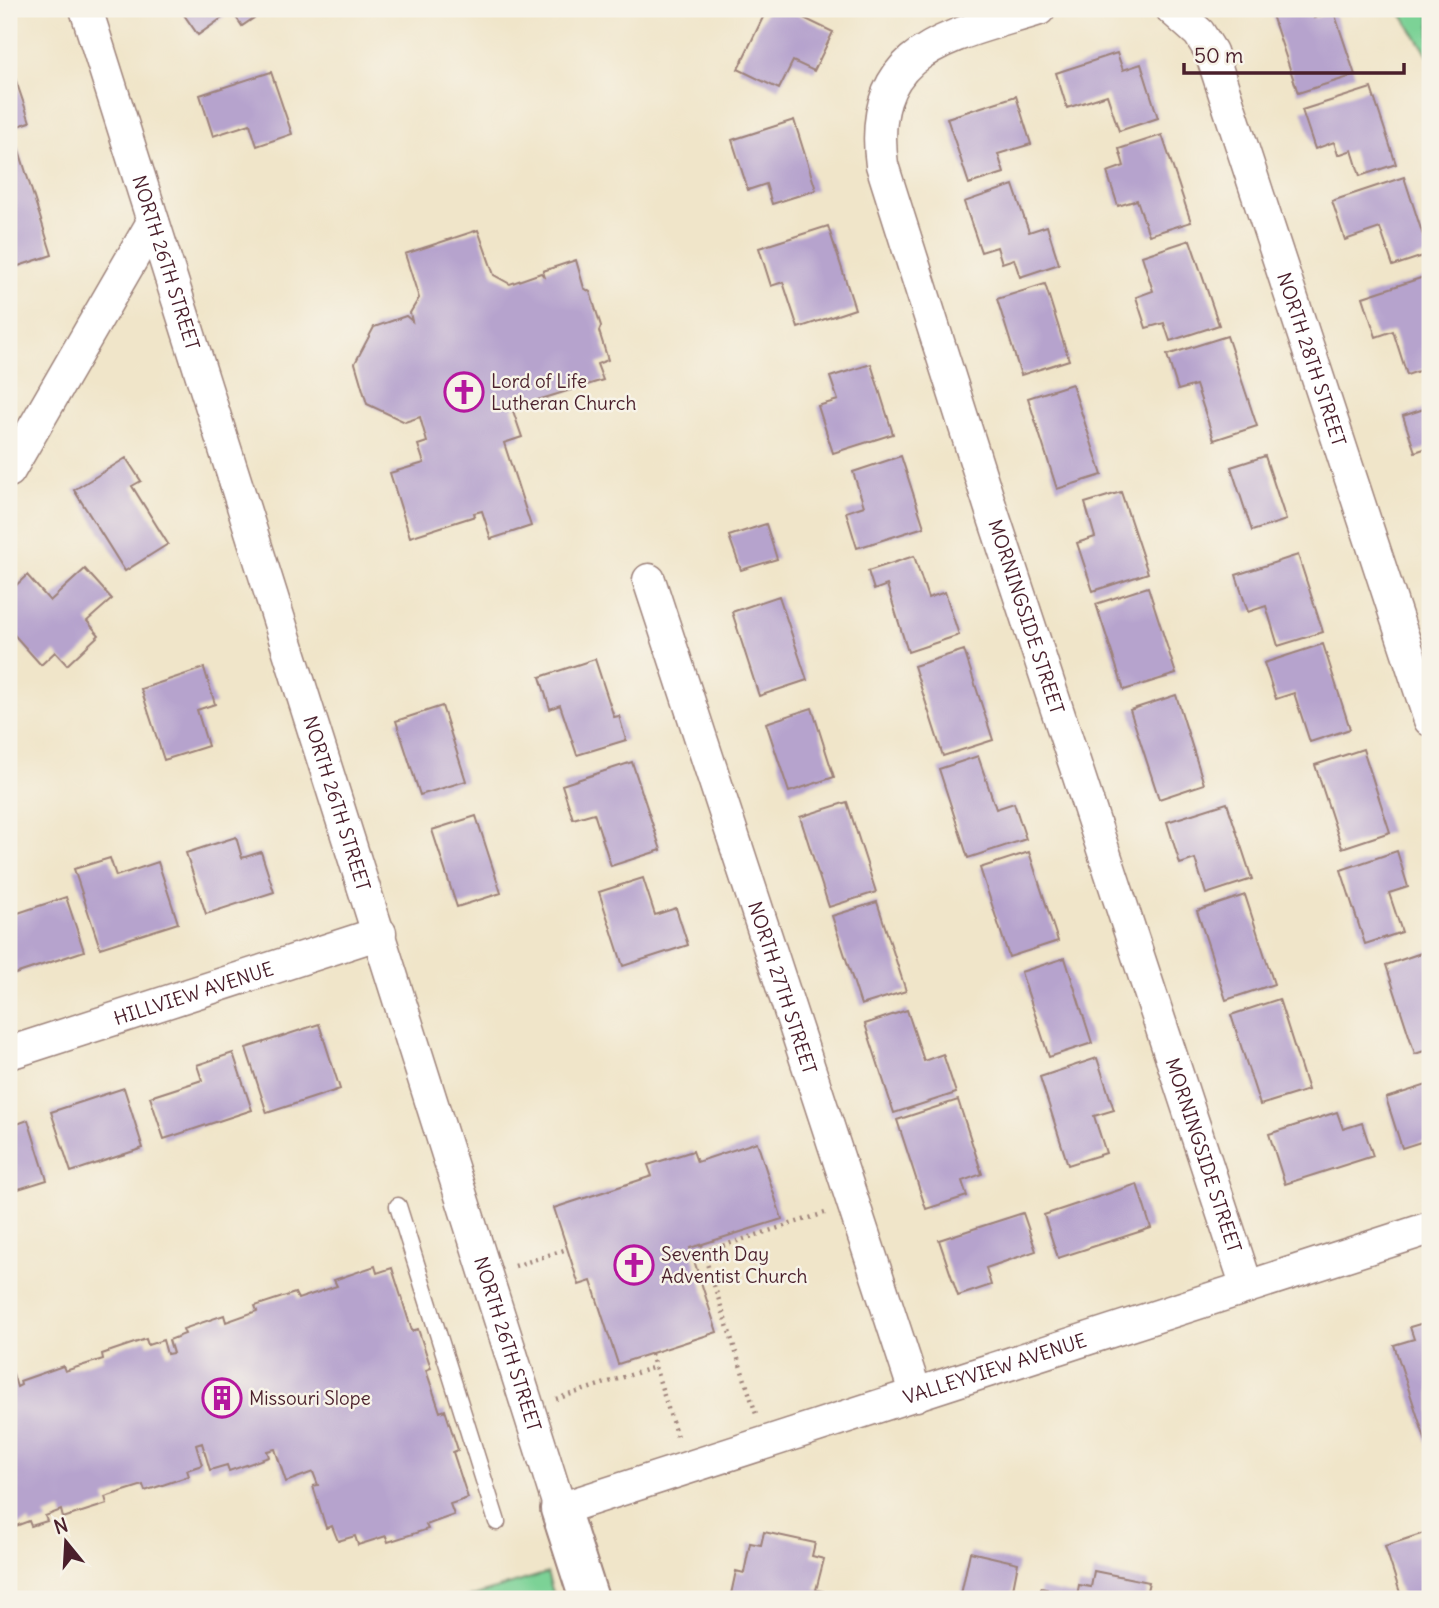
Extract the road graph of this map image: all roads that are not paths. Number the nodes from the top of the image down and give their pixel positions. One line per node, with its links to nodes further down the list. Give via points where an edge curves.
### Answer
1 (86, 9): 4 (street, NORTH 26TH STREET)
2 (1172, 9): 7 (street, NORTH 28TH STREET, via 1199,33 1211,52)
3 (1027, 12): 12 (street, MORNINGSIDE STREET, via 939,41 918,54 888,90 881,115 882,165)
4 (153, 222): 5 (street); 8 (street, NORTH 26TH STREET)
5 (9, 471)
6 (649, 580): 13 (street, NORTH 27TH STREET)
7 (1430, 720)
8 (380, 933): 9 (street, HILLVIEW AVENUE); 14 (street, NORTH 26TH STREET)
9 (9, 1052)
10 (398, 1206): 15 (lane)
11 (1430, 1228): 12 (street, VALLEYVIEW AVENUE)
12 (1247, 1287): 13 (street, VALLEYVIEW AVENUE)
13 (916, 1395): 14 (street, VALLEYVIEW AVENUE)
14 (560, 1509): 16 (street, NORTH 26TH STREET)
15 (498, 1522)
16 (589, 1599)

